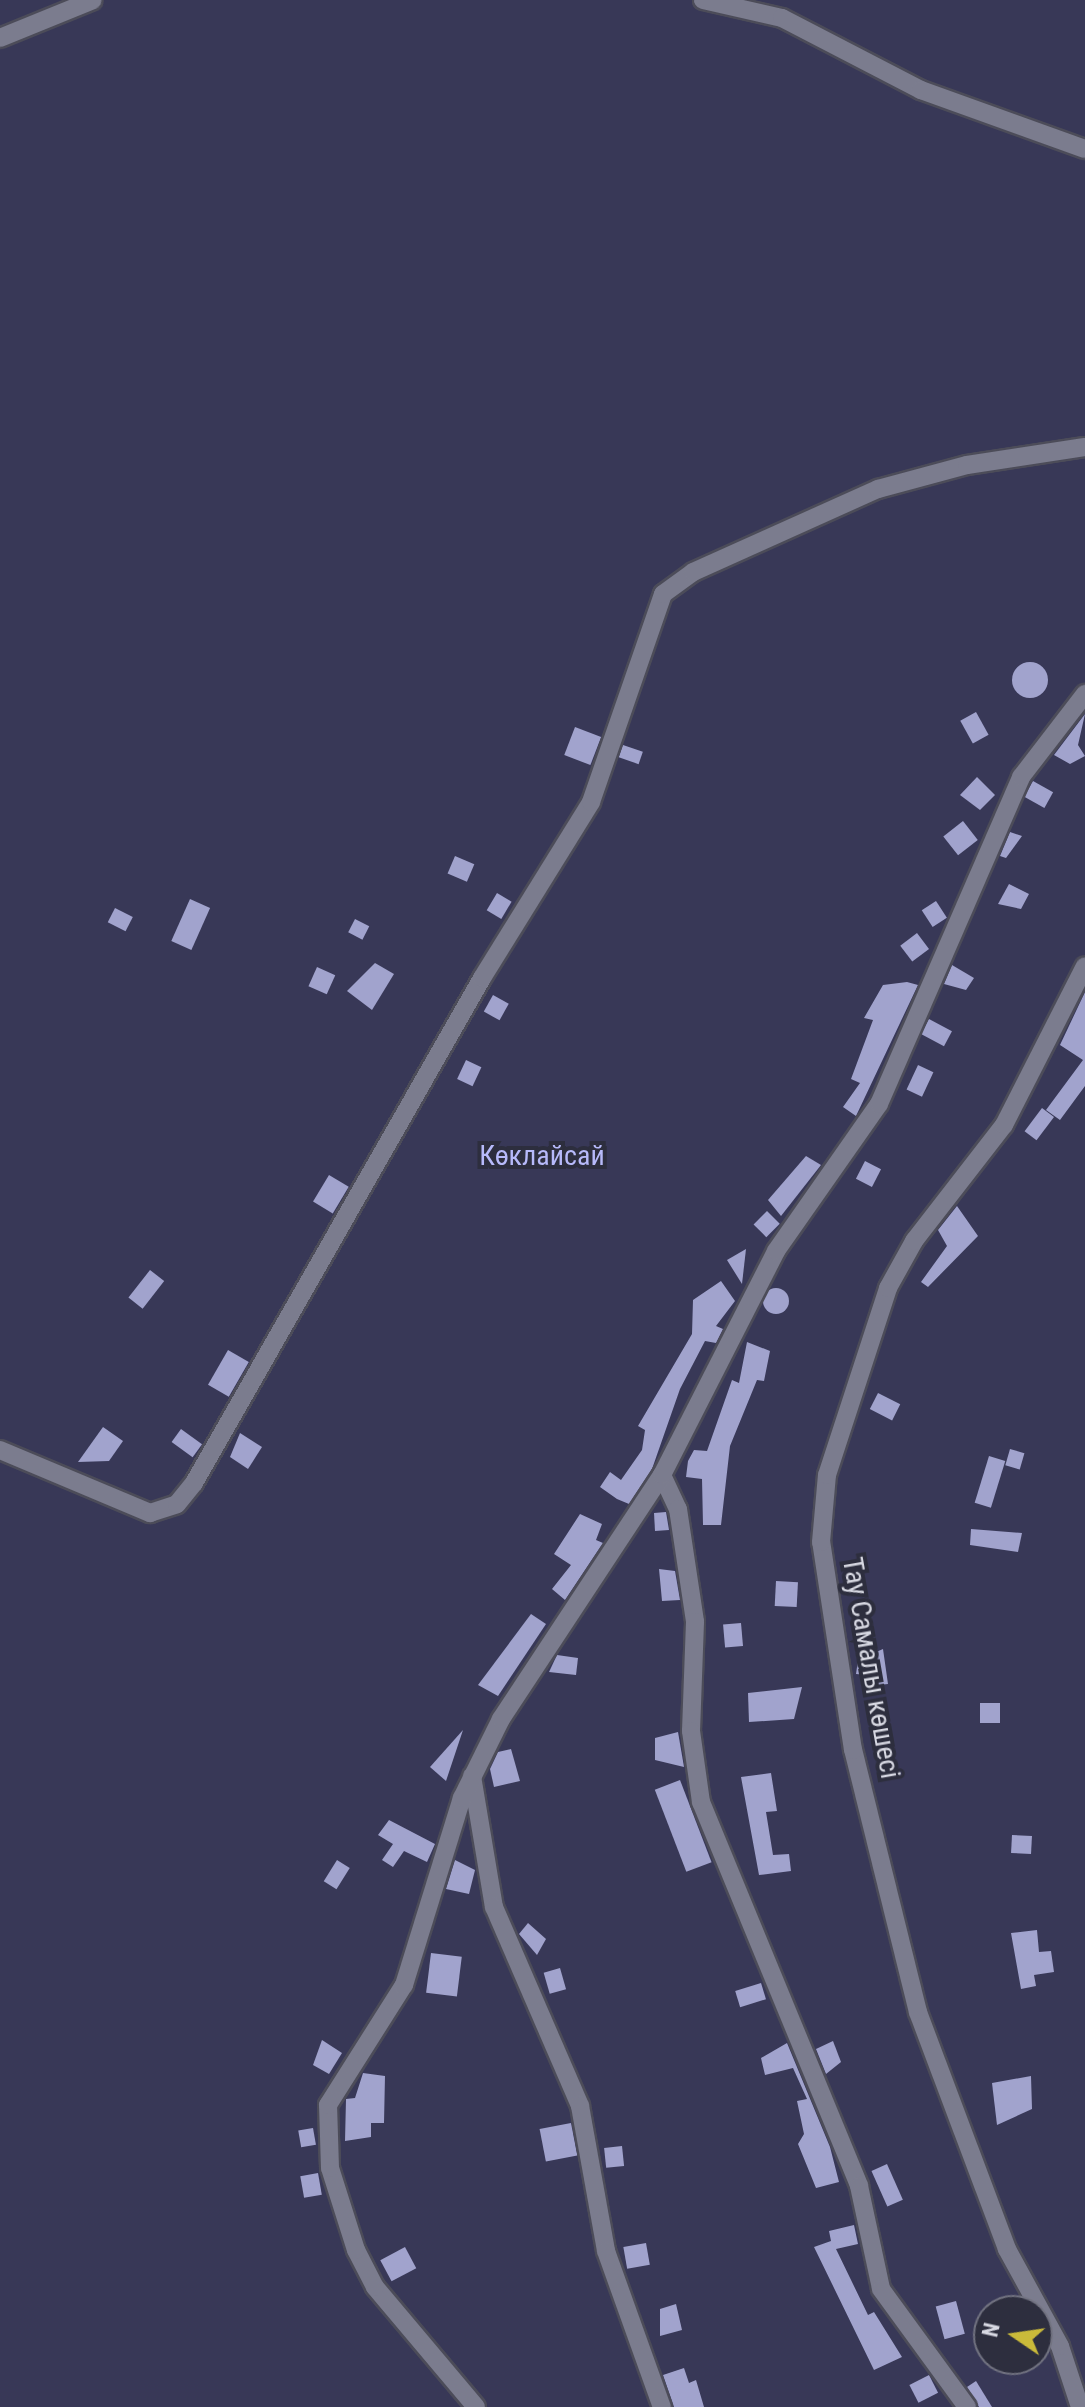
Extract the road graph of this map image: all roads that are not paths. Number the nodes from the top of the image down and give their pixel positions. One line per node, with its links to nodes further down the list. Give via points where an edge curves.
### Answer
1 (93, 0): 5 (street)
2 (101, 0): 3 (street)
3 (112, 0)
4 (703, 0): 6 (street, via 782,18 921,90)
5 (0, 38)
6 (1085, 149)
7 (1085, 447): 10 (street, via 967,465 878,489 707,565 663,594 591,802 482,978 194,1483 177,1504 150,1513)
8 (1085, 694): 11 (street, via 1021,777 900,1068 776,1251)
9 (1085, 966): 16 (street, Тау Самалы көшесі, via 1004,1125 914,1241 888,1288 827,1475 821,1542 853,1750 918,2012 1007,2249 1060,2346)
10 (0, 1450)
11 (662, 1475): 12 (street, via 527,1676); 15 (street, via 678,1509 695,1622 691,1731 701,1802 859,2186 881,2289)
12 (472, 1776): 13 (street, via 404,1985 344,2073 326,2120 336,2194 375,2287); 14 (street, via 494,1907 580,2106 606,2251)
13 (476, 2407)
14 (662, 2407)
15 (967, 2407)
16 (1080, 2407)

